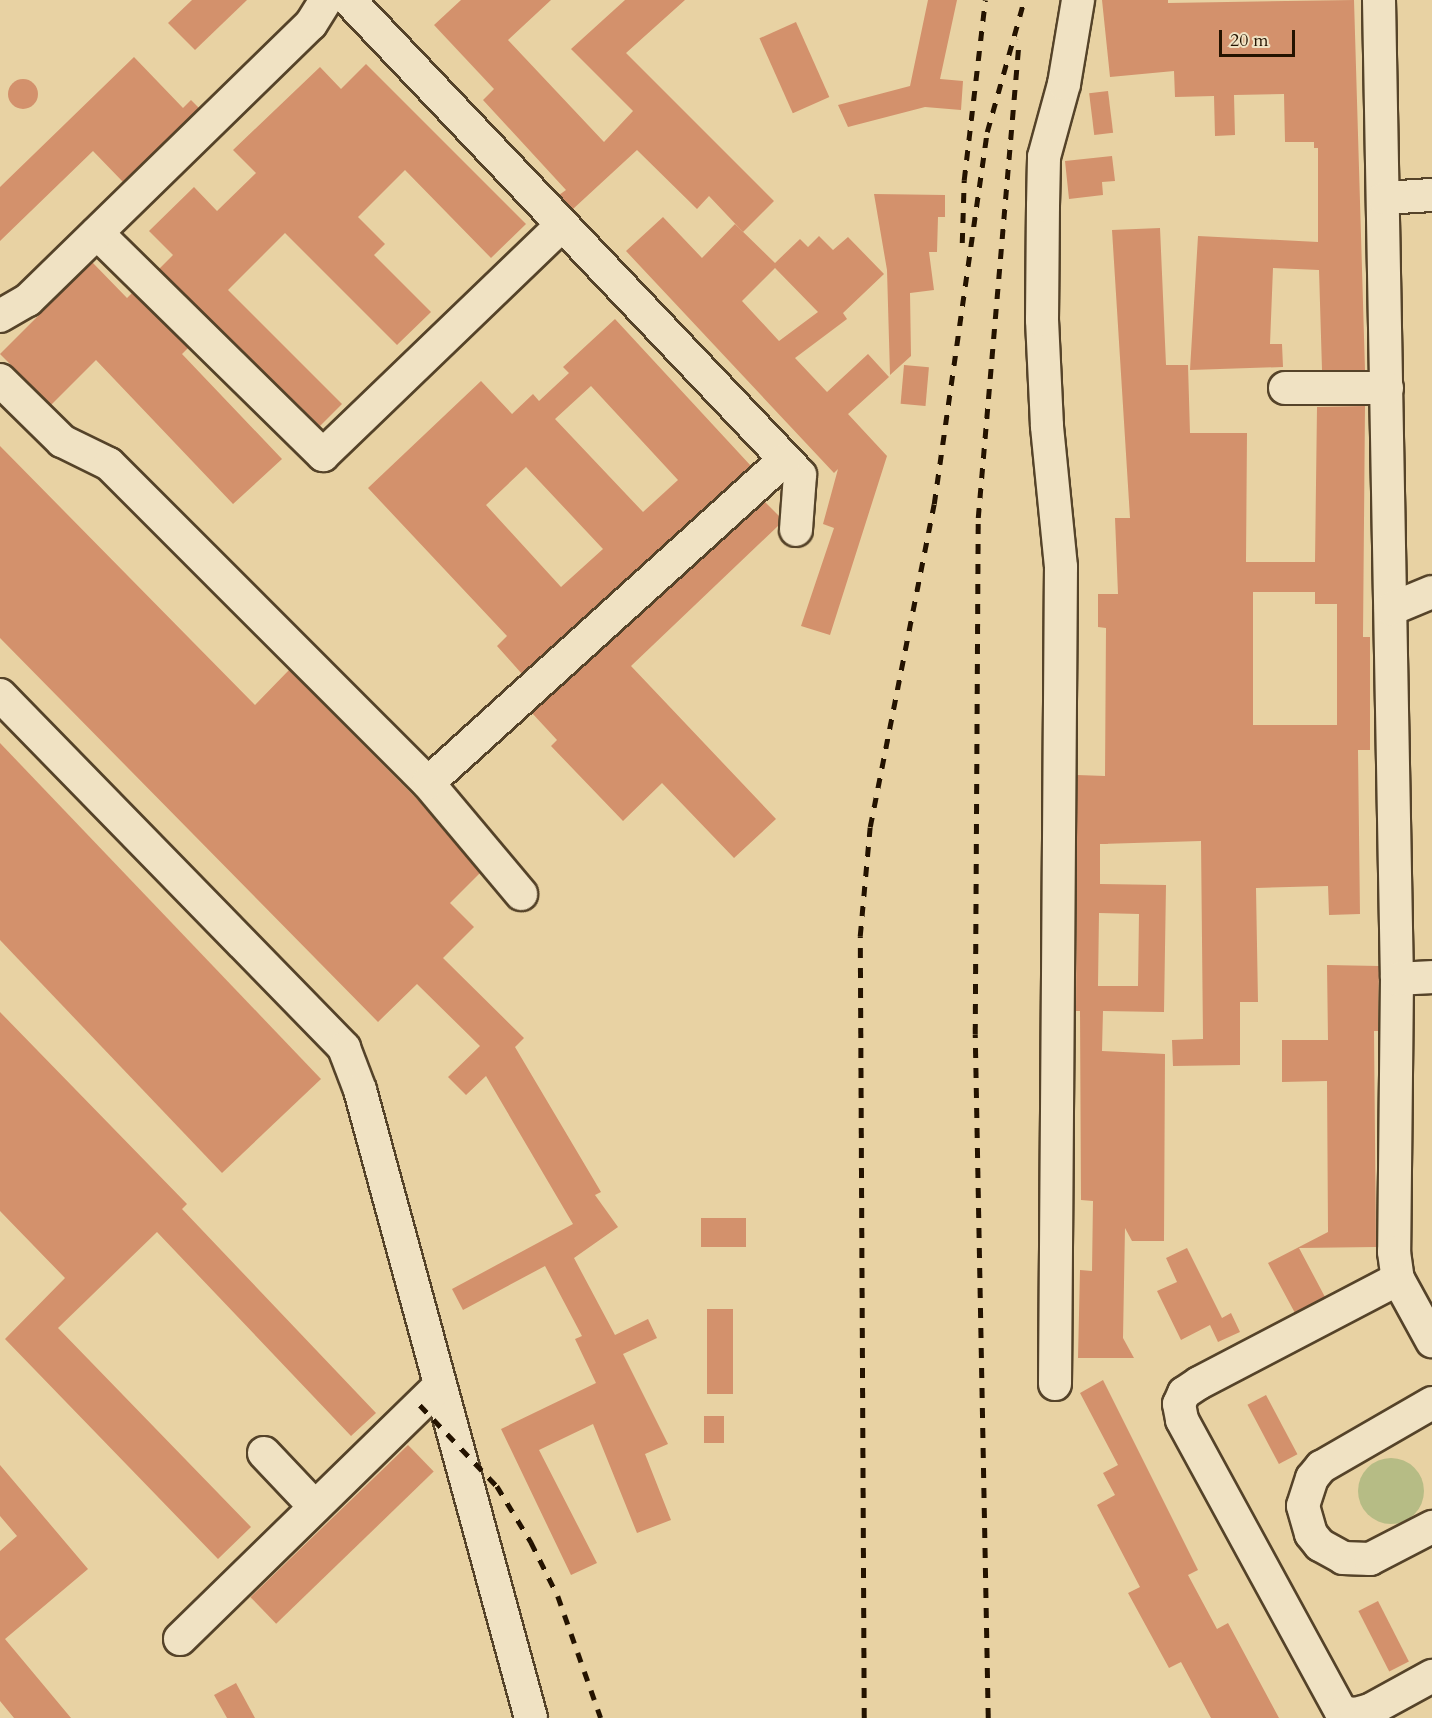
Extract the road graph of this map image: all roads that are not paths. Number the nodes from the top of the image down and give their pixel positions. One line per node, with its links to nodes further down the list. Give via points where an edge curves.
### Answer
1 (326, 0): 8 (street, via 311,24)
2 (349, 0): 7 (street)
3 (1078, 0): 24 (street, via 1064,84 1044,157 1043,196 1042,320 1047,426 1061,567)
4 (1379, 0): 6 (street)
5 (1432, 195): 6 (street)
6 (1384, 198): 12 (street)
7 (562, 225): 8 (street, via 323,455); 13 (street)
8 (97, 233): 9 (street, via 28,300)
9 (0, 316)
10 (0, 380): 18 (street, via 62,441 109,464)
11 (1285, 388): 12 (street)
12 (1387, 388): 16 (street)
13 (785, 459): 14 (street, via 800,475); 18 (street)
14 (796, 530)
15 (1432, 592): 16 (street)
16 (1391, 609): 21 (street)
17 (0, 695): 25 (street, via 344,1048 360,1090)
18 (428, 783): 19 (street)
19 (521, 894)
20 (1432, 977): 21 (street)
21 (1397, 979): 22 (street, via 1394,1252)
22 (1398, 1279): 23 (street); 32 (street, via 1199,1383 1184,1393 1179,1404 1182,1420 1333,1702 1341,1712)
23 (1432, 1341)
24 (1054, 1384)
25 (439, 1386): 28 (street); 33 (street)
26 (1432, 1404): 29 (street, via 1321,1467 1312,1478 1303,1506 1311,1534 1320,1545 1343,1558 1371,1559)
27 (264, 1453): 28 (street)
28 (315, 1507): 30 (street)
29 (1432, 1527)
30 (180, 1639)
31 (1432, 1676): 32 (street)
32 (1355, 1716)
33 (531, 1718)

